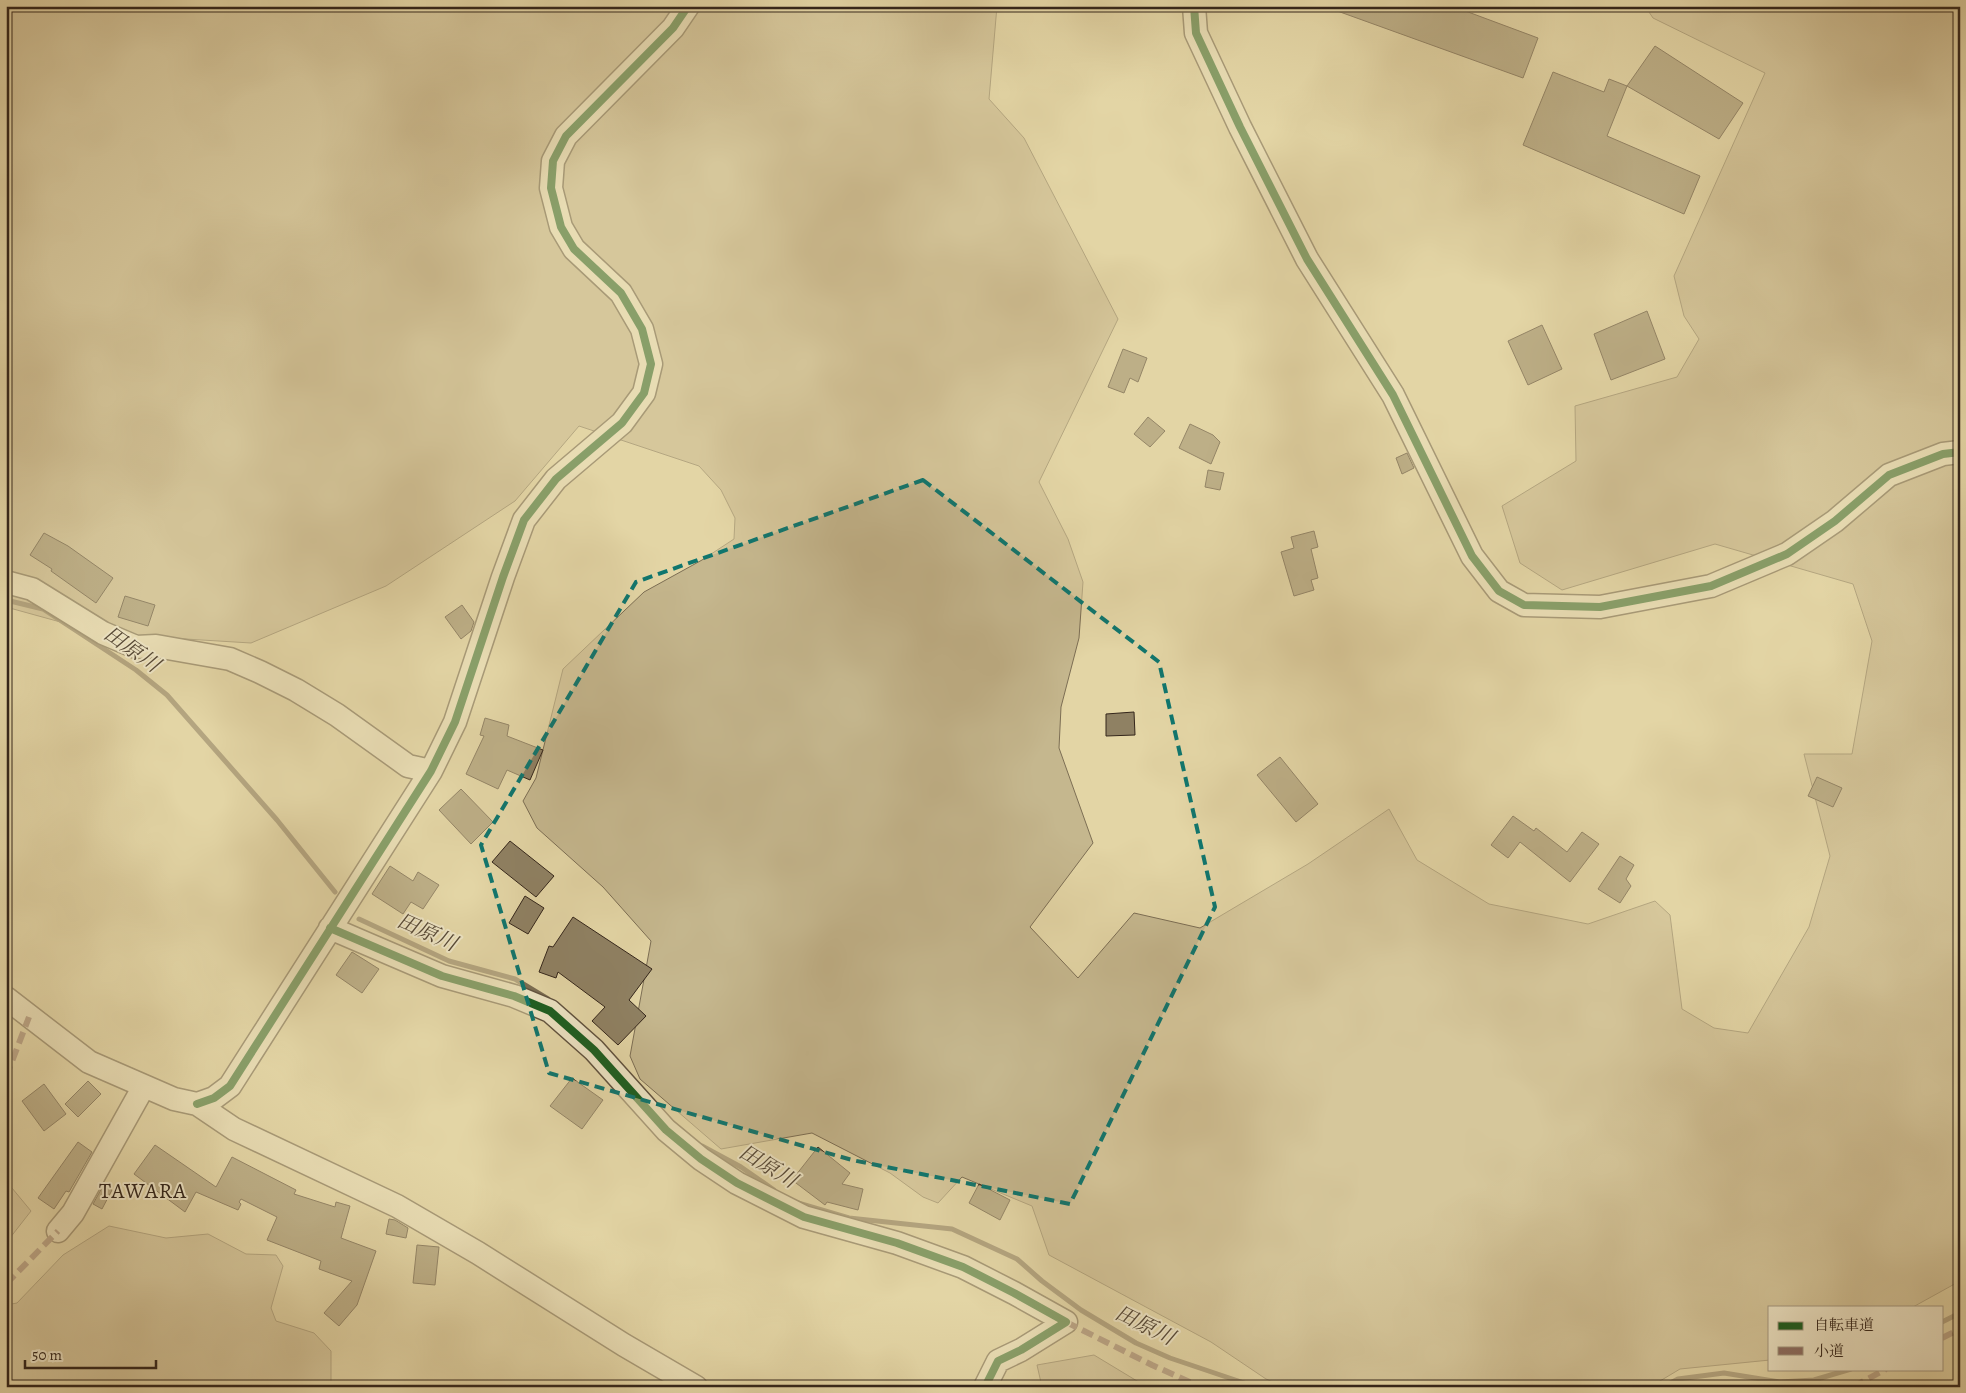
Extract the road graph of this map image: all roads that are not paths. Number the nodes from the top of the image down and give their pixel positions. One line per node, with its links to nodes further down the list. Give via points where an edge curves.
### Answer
1 (688, 6): 5 (street, via 673,28 566,136 553,161 551,188 560,227 574,249 620,293 642,329 651,364 644,393 622,423 556,480 524,520 456,722)
2 (1194, 6): 3 (street, via 1196,33 1306,259 1393,395 1472,556 1499,591 1524,605 1600,607 1711,586 1787,554 1835,521 1888,475 1943,454)
3 (1960, 452)
4 (6, 582): 5 (street, via 32,589 103,633 136,647 156,646 230,659 260,672 337,715 408,766)
5 (431, 771): 6 (street)
6 (330, 928): 9 (street, via 230,1086 214,1098); 12 (street, via 442,976 514,996 550,1011 594,1050 666,1130 737,1183 804,1216 963,1268 1066,1322 998,1361)
7 (6, 998): 8 (street, via 90,1062)
8 (144, 1086): 9 (street, via 174,1099); 10 (street, via 73,1213)
9 (197, 1104): 11 (street, via 234,1129 397,1206)
10 (58, 1231)
11 (696, 1387)
12 (985, 1387)

